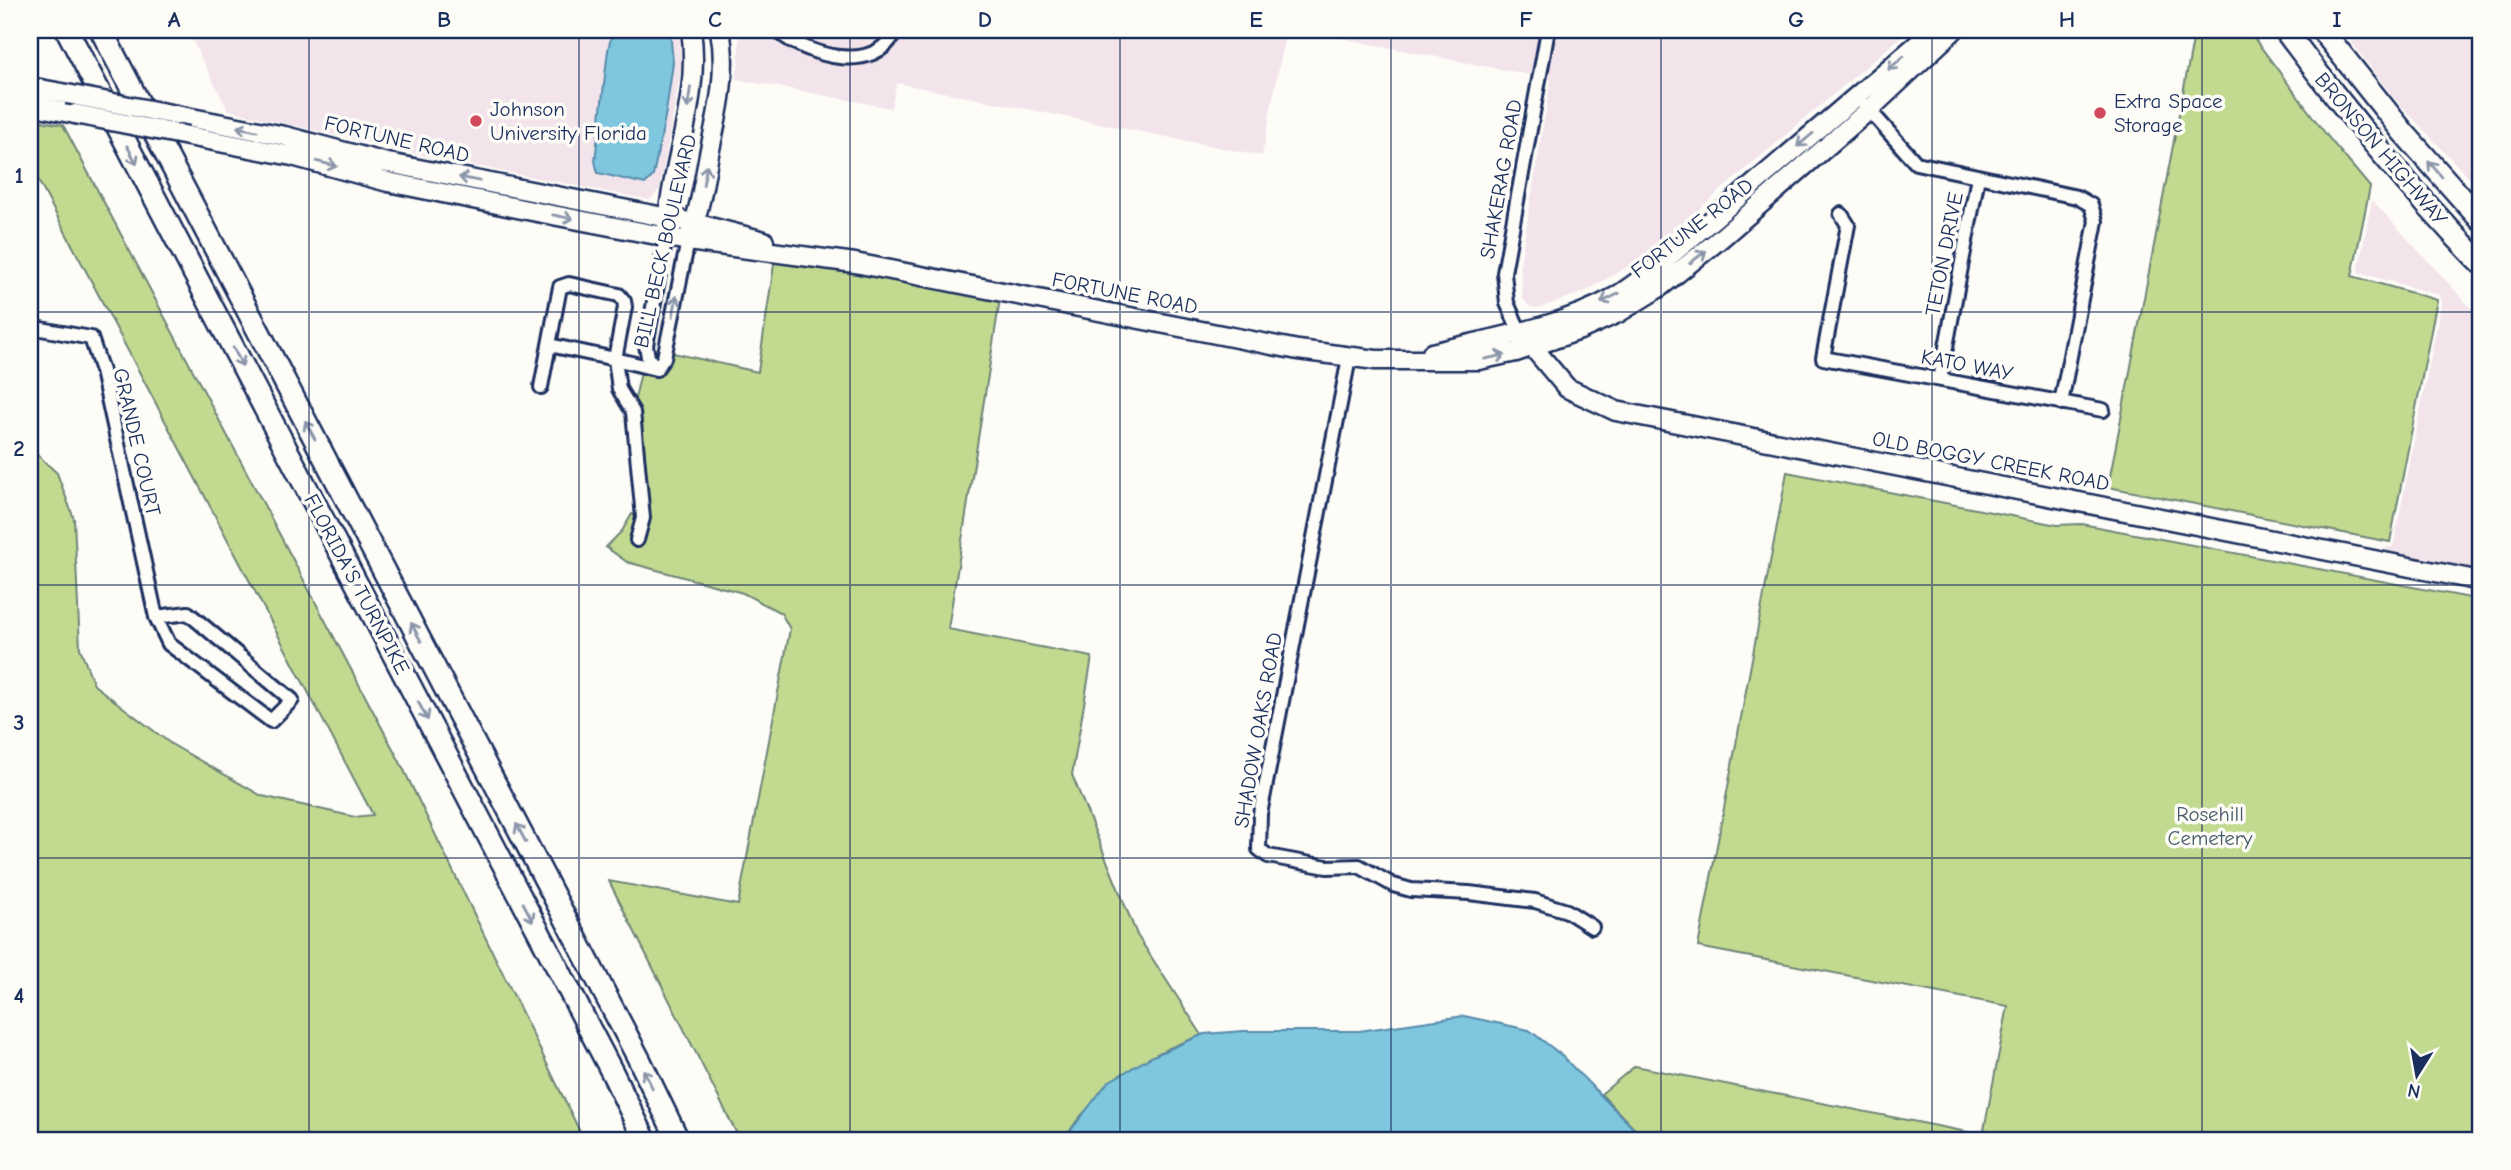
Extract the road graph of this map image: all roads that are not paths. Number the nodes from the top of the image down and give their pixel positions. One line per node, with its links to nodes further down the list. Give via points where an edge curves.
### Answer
1 (67, 30): 43 (highway, FLORIDA'S TURNPIKE, one-way to 43)
2 (101, 30): 44 (highway, FLORIDA'S TURNPIKE, one-way to 2)
3 (691, 30): 20 (main road, BILL BECK BOULEVARD, one-way to 20, via 690,96)
4 (720, 30): 22 (main road, BILL BECK BOULEVARD, one-way to 4, via 720,101 724,52)
5 (776, 30): 6 (street, via 826,54 850,59 891,42)
6 (896, 30)
7 (1548, 30): 28 (street, SHAKERAG ROAD, via 1504,273 1507,303)
8 (1934, 30): 13 (main road, FORTUNE ROAD, one-way to 13)
9 (1954, 30): 15 (main road, FORTUNE ROAD)
10 (2285, 30): 26 (highway, BRONSON HIGHWAY, via 2381,154)
11 (2322, 30): 21 (highway, BRONSON HIGHWAY, one-way to 11)
12 (30, 87): 17 (main road, FORTUNE ROAD, one-way to 12, bridge, via 383,162 285,136)
13 (1857, 96): 15 (street); 28 (main road, FORTUNE ROAD, one-way to 28, via 1651,272 1614,297)
14 (30, 105): 18 (main road, FORTUNE ROAD, one-way to 18, bridge, via 292,156 388,182)
15 (1869, 110): 16 (street, via 1916,163); 30 (main road, FORTUNE ROAD, one-way to 15, via 1618,313 1660,287)
16 (1978, 177): 35 (street, TETON DRIVE); 37 (street, via 2077,197 2091,205 2096,221)
17 (536, 192): 18 (street); 20 (main road, FORTUNE ROAD)
18 (532, 211): 23 (main road, FORTUNE ROAD, one-way to 23)
19 (1841, 214): 35 (street, KATO WAY, via 1848,225 1824,358)
20 (668, 218): 22 (main road, FORTUNE ROAD); 23 (main road, BILL BECK BOULEVARD)
21 (2481, 220)
22 (694, 223): 24 (main road, BILL BECK BOULEVARD); 25 (main road, FORTUNE ROAD)
23 (666, 237): 24 (main road, FORTUNE ROAD); 34 (street, BILL BECK BOULEVARD, via 646,345)
24 (688, 241): 25 (main road, FORTUNE ROAD); 34 (street, BILL BECK BOULEVARD, one-way to 24, via 664,358)
25 (835, 260): 31 (main road, FORTUNE ROAD)
26 (2481, 263)
27 (30, 327): 41 (street, GRANDE COURT, via 91,338)
28 (1520, 332): 30 (main road, OLD BOGGY CREEK ROAD); 33 (main road, FORTUNE ROAD)
29 (549, 345): 32 (street); 32 (street, via 560,287 569,284 608,292 619,295 625,307); 36 (street)
30 (1532, 347): 33 (main road, FORTUNE ROAD, one-way to 30, via 1479,360); 40 (main road, OLD BOGGY CREEK ROAD, via 1567,388 1616,411)
31 (1349, 358): 33 (main road, FORTUNE ROAD); 42 (street, SHADOW OAKS ROAD, via 1259,814 1259,849 1268,856 1327,867 1360,866 1411,890 1535,901 1567,911)
32 (615, 359): 34 (street); 39 (street, via 619,388 633,412 643,519)
33 (1408, 359)
34 (656, 369)
35 (1940, 379): 37 (street, KATO WAY)
36 (541, 387)
37 (2061, 402): 38 (street, KATO WAY)
38 (2103, 410)
39 (637, 540)
40 (2481, 581)
41 (156, 617): 41 (street, GRANDE COURT, via 169,644 271,721 292,700 188,613)
42 (1592, 927)
43 (645, 1140)
44 (678, 1140)

